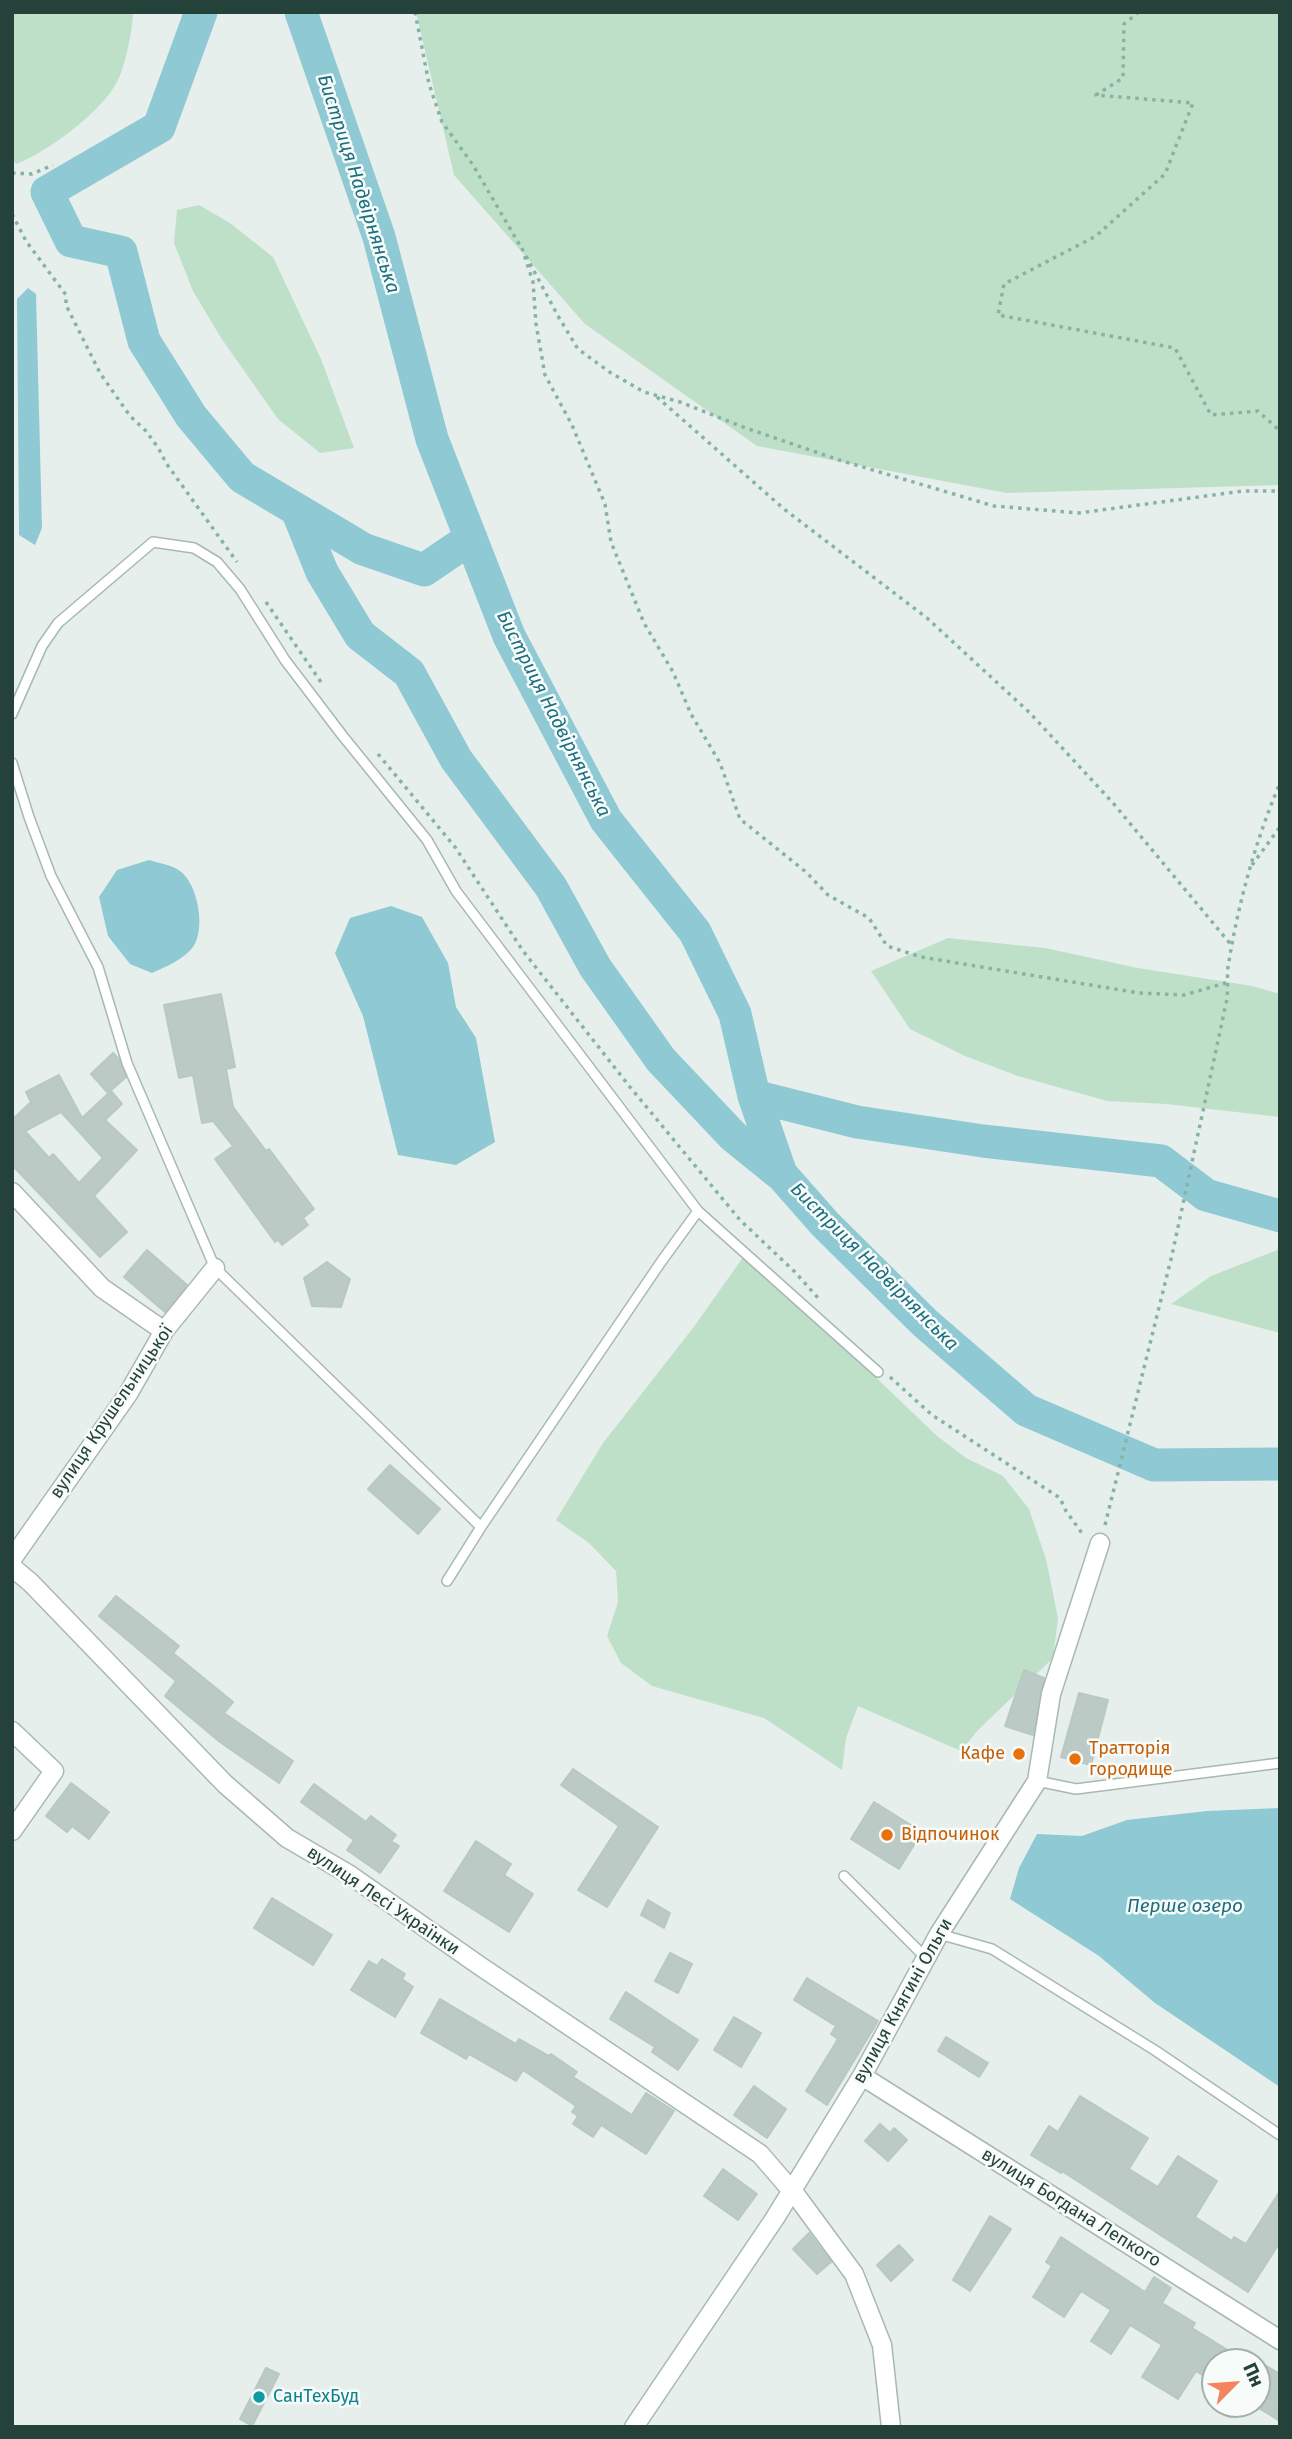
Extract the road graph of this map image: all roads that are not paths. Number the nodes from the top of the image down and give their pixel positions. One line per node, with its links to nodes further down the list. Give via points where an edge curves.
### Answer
1 (12, 714): 4 (lane, via 42,646 58,623 153,542 194,548 218,562 285,660 427,839 456,891)
2 (12, 763): 5 (lane, via 51,876 98,967 127,1063)
3 (12, 1192): 6 (street, via 102,1288)
4 (698, 1211): 7 (lane); 8 (lane)
5 (215, 1268): 6 (street, вулиця Крушельницької); 8 (lane)
6 (164, 1331): 10 (street, вулиця Крушельницької, via 128,1394)
7 (883, 1373)
8 (481, 1527): 12 (lane)
9 (1093, 1541): 15 (street, вулиця Княгині Ольги, via 1051,1693)
10 (12, 1559)
11 (12, 1567): 22 (street, вулиця Лесі Українки, via 225,1784 287,1838 350,1875 760,2154)
12 (447, 1581)
13 (12, 1731): 16 (street, via 54,1771)
14 (1280, 1763): 15 (lane, via 1076,1788)
15 (1037, 1781): 18 (street, вулиця Княгині Ольги)
16 (12, 1831)
17 (844, 1877): 19 (lane)
18 (939, 1934): 19 (street, вулиця Княгині Ольги); 21 (lane, via 992,1949)
19 (927, 1959): 20 (street, вулиця Княгині Ольги)
20 (862, 2076): 22 (street, вулиця Княгині Ольги); 23 (street, вулиця Богдана Лепкого)
21 (1280, 2135)
22 (792, 2190): 24 (street, вулиця Княгині Ольги); 25 (street, вулиця Лесі Українки, via 854,2274 882,2345)
23 (1280, 2340)
24 (634, 2427)
25 (891, 2427)

